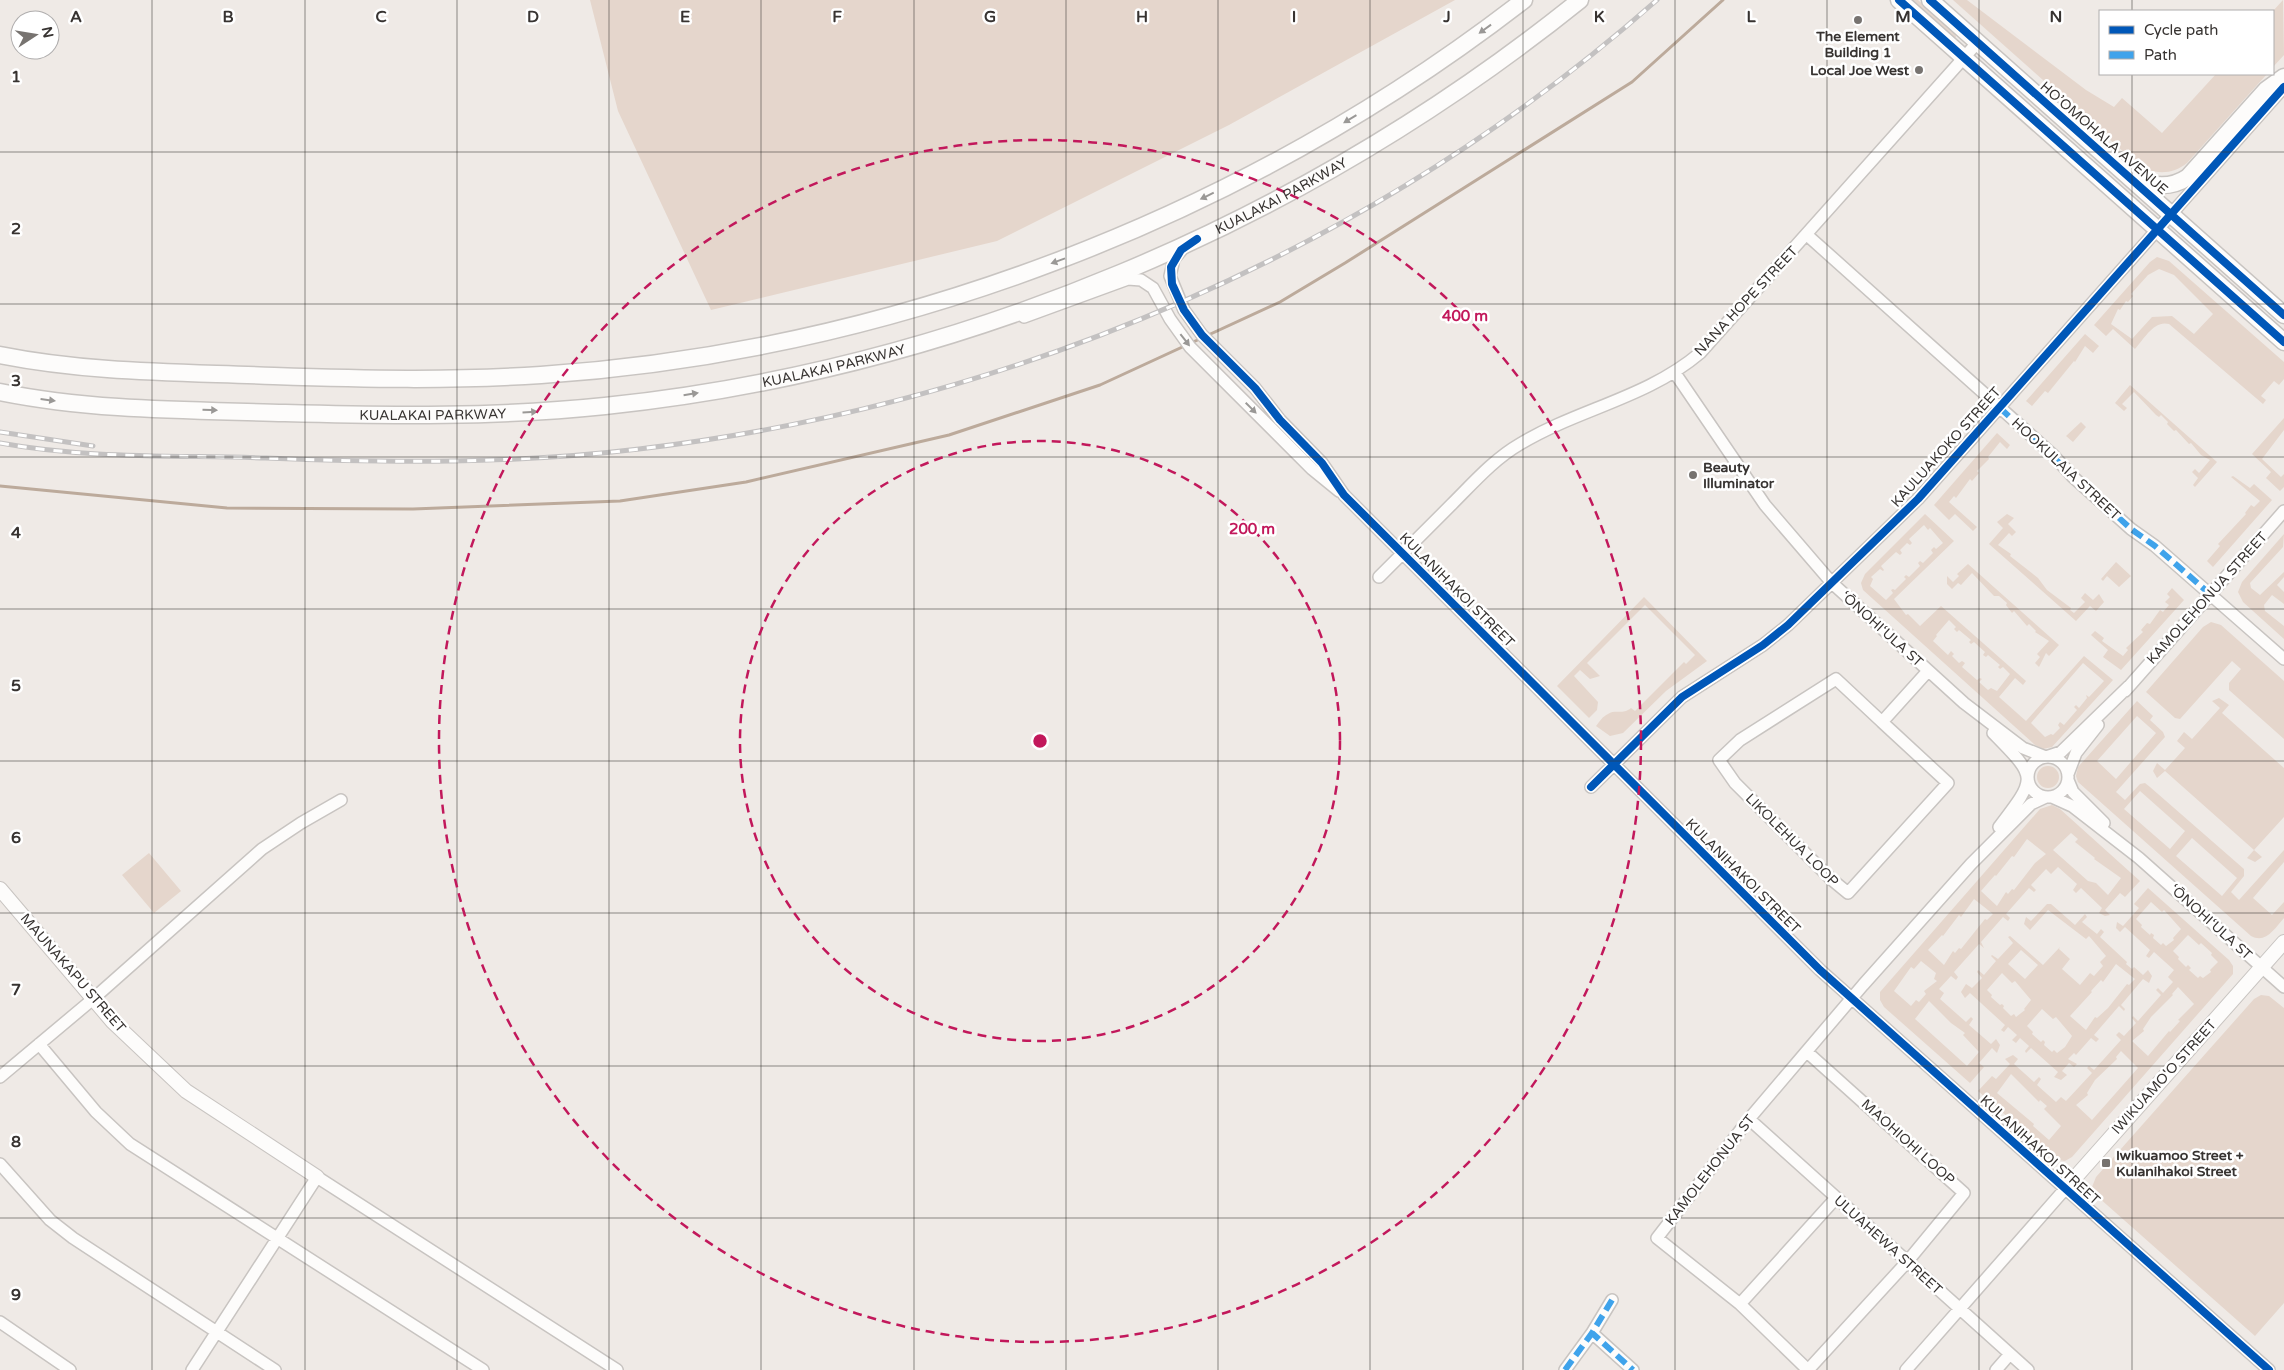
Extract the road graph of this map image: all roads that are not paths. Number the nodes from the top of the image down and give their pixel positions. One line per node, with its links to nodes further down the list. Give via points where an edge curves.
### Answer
1 (1524, 0): 19 (main road, one-way to 19, via 1379,101 1274,162 1196,202 1037,268 865,322 712,354 544,375 371,379)
2 (1580, 0): 13 (main road, KUALAKAI PARKWAY, via 1467,84 1375,144 1289,193)
3 (1899, 0): 6 (main road)
4 (1930, 0): 5 (main road, HO’OMOHALA AVENUE)
5 (1977, 43): 6 (street, NANA HOPE STREET); 9 (main road, HO’OMOHALA AVENUE)
6 (1964, 58): 11 (main road); 12 (street, NANA HOPE STREET)
7 (2284, 77): 9 (main road, via 2266,90 2184,180 2152,185)
8 (2284, 87): 10 (street, KAULUAKOKO STREET)
9 (2122, 171): 10 (main road, HO’OMOHALA AVENUE)
10 (2171, 214): 11 (street, KAULUAKOKO STREET); 14 (main road, HO’OMOHALA AVENUE)
11 (2157, 230): 16 (main road); 22 (street, KAULUAKOKO STREET)
12 (1807, 235): 20 (street, NANA HOPE STREET, via 1710,344); 22 (street, HOOKULAIA STREET)
13 (1197, 239): 15 (main road, KUALAKAI PARKWAY, via 1059,297); 23 (street, KULANIHAKOI STREET, via 1181,250 1172,263 1170,279 1175,293 1197,328 1322,463)
14 (2284, 315)
15 (956, 332): 21 (main road, KUALAKAI PARKWAY, one-way to 15, via 42,400 120,407 352,415 498,414 613,405 745,386 843,365); 23 (street, KULANIHAKOI STREET, one-way to 23, via 1032,315 1128,279 1141,280 1150,284 1184,340 1312,469)
16 (2284, 342)
17 (0, 355): 19 (main road)
18 (0, 366): 19 (main road)
19 (73, 367)
20 (1675, 373): 25 (street, NANA HOPE STREET, via 1634,395 1546,430 1518,445 1484,471); 27 (street, ‘ŌNOHI‘ULA ST, via 1765,505)
21 (0, 392)
22 (2000, 408): 27 (street, KAULUAKOKO STREET, via 1918,499); 28 (street, HOOKULAIA STREET, via 2131,529 2156,546)
23 (1344, 495): 25 (street, KULANIHAKOI STREET)
24 (2284, 511): 28 (street, KAMOLEHONUA STREET)
25 (1403, 554): 26 (street, NANA HOPE STREET); 35 (street, KULANIHAKOI STREET)
26 (1379, 577)
27 (1832, 583): 30 (street, ‘ŌNOHI‘ULA ST); 35 (street, KAULUAKOKO STREET, via 1776,635 1682,698)
28 (2210, 594): 29 (street, HOOKULAIA STREET); 31 (street, KAMOLEHONUA STREET)
29 (2284, 660)
30 (1928, 671): 32 (street, ‘ŌNOHI‘ULA ST); 33 (street)
31 (2129, 686): 34 (street, KAMOLEHONUA STREET, via 2066,749); 37 (street, KAMOLEHONUA STREET, via 2076,752)
32 (1964, 703): 34 (street, ‘ŌNOHI‘ULA ST, via 2023,748); 36 (street, via 2022,761)
33 (1882, 722): 33 (street, LIKOLEHUA LOOP, via 1836,678 1740,740 1719,760 1735,783 1848,894 1948,783)
34 (2046, 757): 36 (street, via 2031,766); 37 (street, via 2062,763)
35 (1613, 765): 38 (street, KAULUAKOKO STREET); 48 (street, KULANIHAKOI STREET)
36 (2028, 777): 39 (street, via 2031,789 2040,796); 42 (street, KAMOLEHONUA ST, via 2019,802)
37 (2068, 777): 39 (street, via 2062,791); 41 (street, ‘ŌNOHI‘ULA ST, via 2073,792)
38 (1591, 787)
39 (2049, 797): 41 (street, ‘ŌNOHI‘ULA ST, via 2072,806); 42 (street, KAMOLEHONUA ST, via 2031,804)
40 (341, 800): 47 (street, via 262,849)
41 (2138, 858): 45 (street, ‘ŌNOHI‘ULA ST)
42 (1971, 864): 48 (street, KAMOLEHONUA ST)
43 (0, 889): 47 (street, MAUNAKAPU STREET)
44 (2284, 942): 45 (street, IWIKUAMO'O STREET)
45 (2262, 967): 46 (street, ‘ŌNOHI‘ULA ST); 55 (street, IWIKUAMO'O STREET)
46 (2284, 987)
47 (93, 999): 49 (street); 54 (street, MAUNAKAPU STREET, via 186,1091)
48 (1851, 999): 50 (street, KAMOLEHONUA ST); 55 (street, KULANIHAKOI STREET)
49 (38, 1044): 51 (street); 57 (street, via 96,1112 130,1144)
50 (1807, 1052): 52 (street, KAMOLEHONUA ST); 58 (street, MAOHIOHI LOOP, via 1964,1193)
51 (0, 1077)
52 (1749, 1119): 56 (street, ULUAHEWA STREET); 60 (street, KAMOLEHONUA ST, via 1657,1238)
53 (0, 1164): 63 (street, via 50,1220 73,1238)
54 (317, 1177): 57 (street); 70 (street)
55 (2065, 1189): 61 (street, IWIKUAMO'O STREET); 76 (street, KULANIHAKOI STREET)
56 (1836, 1198): 58 (street, ULUAHEWA STREET); 60 (street)
57 (276, 1238): 63 (street); 69 (street)
58 (1907, 1262): 60 (street, KAMOLEHONUA ST, via 1808,1370); 61 (street, ULUAHEWA STREET)
59 (1612, 1300): 64 (street)
60 (1740, 1304)
61 (1961, 1309): 65 (street, ULUAHEWA STREET); 73 (street, IWIKUAMO'O STREET)
62 (0, 1322): 66 (street)
63 (216, 1332): 67 (street); 68 (street)
64 (1592, 1333): 71 (street); 72 (street)
65 (2010, 1354): 74 (street); 75 (street, ULUAHEWA STREET)
66 (70, 1370)
67 (192, 1370)
68 (275, 1370)
69 (483, 1370)
70 (617, 1370)
71 (1566, 1370)
72 (1634, 1370)
73 (1906, 1370)
74 (1996, 1370)
75 (2028, 1370)
76 (2269, 1370)

